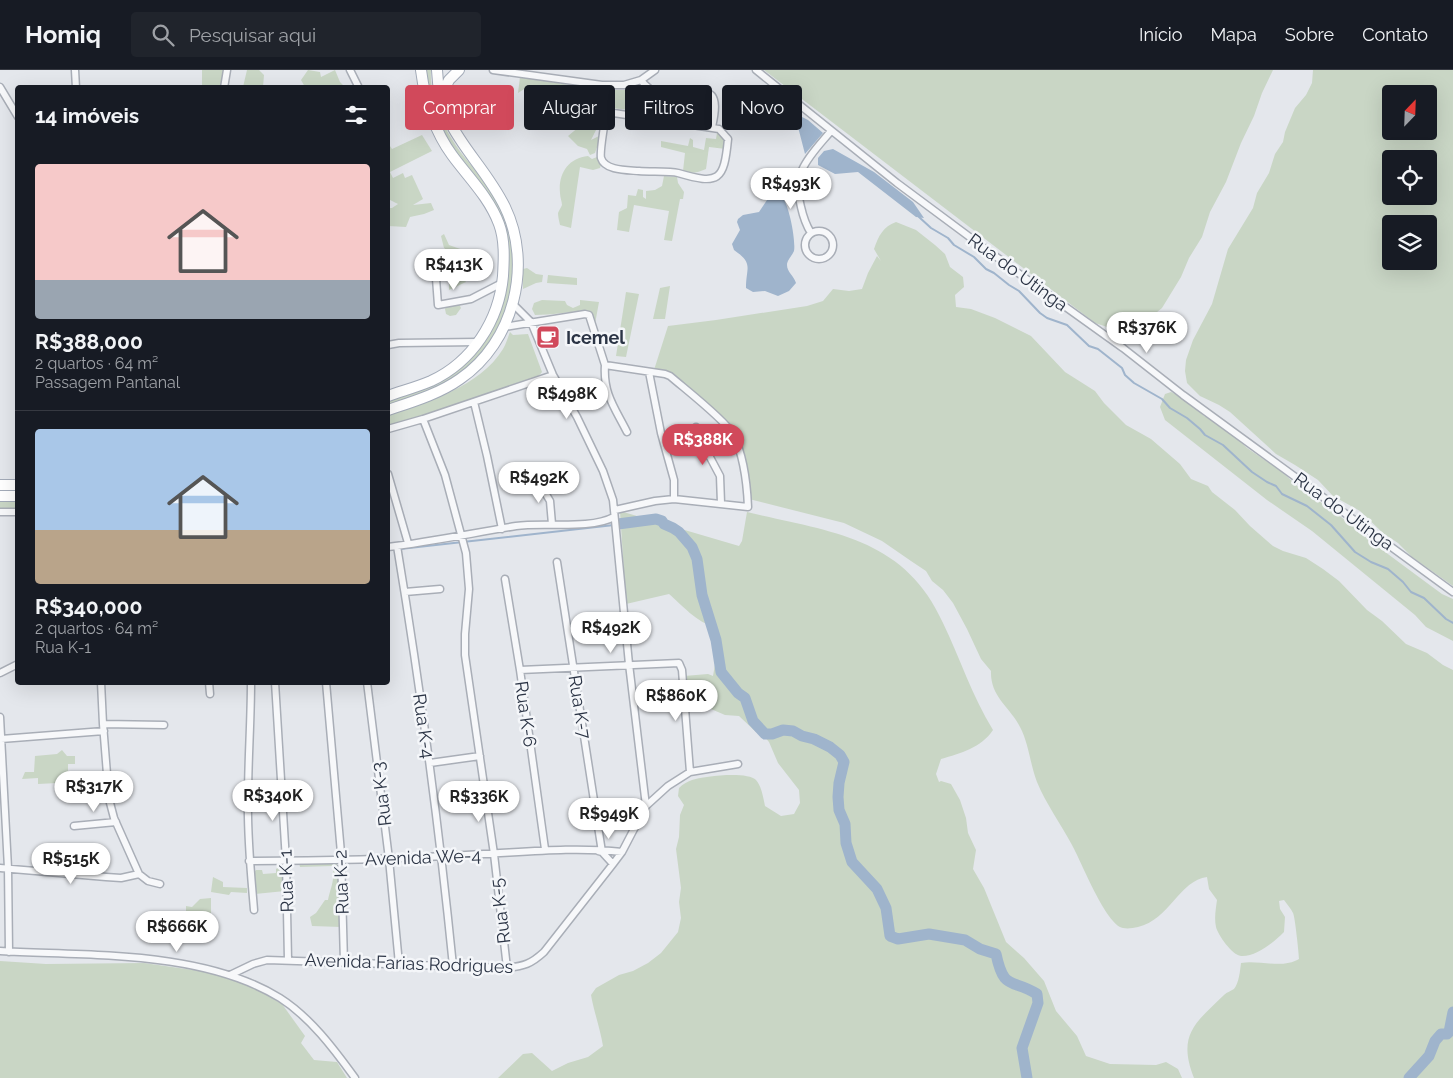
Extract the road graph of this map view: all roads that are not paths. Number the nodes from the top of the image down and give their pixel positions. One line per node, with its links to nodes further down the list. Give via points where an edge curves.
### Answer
1 (74, 70): 13 (street)
2 (227, 70): 14 (street)
3 (350, 70): 15 (street)
4 (421, 70): 30 (main road, via 426,100 438,134 499,224 504,249)
5 (437, 70): 16 (main road)
6 (459, 70): 17 (main road)
7 (494, 70): 10 (street)
8 (655, 70): 11 (street)
9 (756, 70): 27 (street, Rua do Utinga)
10 (537, 73): 12 (street)
11 (641, 80): 19 (street); 20 (street)
12 (590, 84): 18 (street)
13 (76, 85)
14 (224, 85)
15 (358, 85)
16 (439, 85)
17 (446, 85)
18 (611, 85)
19 (615, 85)
20 (644, 85)
21 (0, 86): 23 (street)
22 (712, 96): 24 (street)
23 (15, 111)
24 (712, 127): 26 (street, via 720,129 728,140 726,164 717,176 706,179 677,173 621,169 605,163 601,156)
25 (454, 130): 31 (main road, via 494,187 511,221 518,257)
26 (605, 130)
27 (831, 132): 28 (street, via 806,160 798,180 799,201); 67 (street, Rua do Utinga)
28 (811, 233): 28 (street, via 804,244 807,253 819,259 828,256 833,248 832,239 820,231)
29 (432, 256): 30 (street, via 438,304 471,299)
30 (502, 283): 34 (main road, via 493,317)
31 (514, 304): 32 (street); 33 (main road)
32 (531, 322): 33 (street); 36 (street, via 582,314 589,316); 38 (street)
33 (504, 327): 41 (main road, via 490,351 460,380)
34 (478, 342): 35 (street); 39 (main road, via 456,365 432,380)
35 (390, 345)
36 (605, 365): 37 (street); 45 (street, via 609,397)
37 (649, 372): 52 (street, via 674,480); 53 (street, via 670,376 724,423 732,434 743,464 748,507)
38 (553, 375): 40 (street); 56 (street, via 603,471 610,488)
39 (390, 395)
40 (474, 402): 42 (street); 58 (street)
41 (390, 409)
42 (423, 419): 44 (street); 59 (street, Rua K-5, via 445,475)
43 (696, 427): 53 (street, via 720,476)
44 (390, 428)
45 (627, 432)
46 (390, 481): 60 (street)
47 (538, 481): 57 (street, via 550,502)
48 (15, 484): 49 (main road)
49 (0, 485)
50 (0, 496): 51 (main road)
51 (15, 496)
52 (674, 499): 53 (street); 56 (street, via 655,500)
53 (721, 503)
54 (0, 512): 55 (street)
55 (15, 512)
56 (615, 519): 57 (street, via 585,524); 68 (street)
57 (552, 524): 58 (street)
58 (502, 530): 59 (street)
59 (462, 539): 60 (street); 84 (street, Rua K-5, via 470,589 465,655)
60 (408, 544): 62 (street)
61 (390, 547): 62 (street)
62 (397, 548): 66 (street, Rua K-4)
63 (557, 562): 70 (street, Rua K-7)
64 (505, 578): 71 (street, Rua K-6)
65 (440, 589): 66 (street)
66 (405, 592): 85 (street, Rua K-4)
67 (1453, 592)
68 (629, 664): 70 (street); 87 (street, via 676,662 681,665); 88 (street)
69 (15, 666): 72 (street)
70 (573, 667): 71 (street); 92 (street, Rua K-7)
71 (520, 670): 91 (street, Rua K-6)
72 (0, 673)
73 (101, 685): 82 (street)
74 (209, 685): 79 (street)
75 (251, 685): 98 (street)
76 (276, 685): 99 (street, Rua K-1)
77 (326, 685): 97 (street, Rua K-2)
78 (367, 685): 96 (street, Rua K-3)
79 (210, 694)
80 (0, 717): 83 (street)
81 (164, 725): 82 (street)
82 (103, 727): 83 (street); 89 (street, via 109,799)
83 (1, 738): 102 (street)
84 (480, 756): 85 (street); 94 (street, Rua K-5)
85 (430, 763): 95 (street, Rua K-4)
86 (738, 764): 87 (street, Avenida Farias Rodrigues)
87 (690, 772): 88 (street, Avenida Farias Rodrigues)
88 (646, 806): 93 (street, Avenida Farias Rodrigues)
89 (116, 822): 90 (street); 103 (street)
90 (74, 826)
91 (545, 849): 92 (street, Avenida We-4); 94 (street, Avenida We-4)
92 (600, 851): 93 (street, Avenida We-4); 100 (street)
93 (622, 852): 100 (street, Avenida Farias Rodrigues)
94 (494, 854): 95 (street, Avenida We-4); 112 (street, Rua K-5)
95 (442, 857): 96 (street, Avenida We-4); 111 (street, Rua K-4)
96 (389, 859): 97 (street, Avenida We-4); 110 (street, Rua K-3)
97 (341, 860): 99 (street, Avenida We-4); 109 (street, Rua K-2)
98 (249, 861): 99 (street, Avenida We-4); 105 (street)
99 (286, 861): 108 (street, Rua K-1)
100 (613, 864): 112 (street, Avenida Farias Rodrigues, via 544,952 525,966)
101 (0, 868): 102 (street)
102 (8, 868): 103 (street, via 121,878); 107 (street)
103 (139, 874): 104 (street)
104 (160, 884)
105 (254, 910)
106 (0, 951): 107 (street)
107 (8, 952): 113 (street, via 113,956 191,966)
108 (288, 960): 109 (street, Avenida Farias Rodrigues); 113 (street, Avenida Farias Rodrigues, via 267,960)
109 (344, 962): 110 (street, Avenida Farias Rodrigues)
110 (399, 964): 111 (street, Avenida Farias Rodrigues)
111 (453, 966): 112 (street, Avenida Farias Rodrigues)
112 (507, 968)
113 (230, 975): 114 (street, via 280,998 302,1015)
114 (355, 1078)

